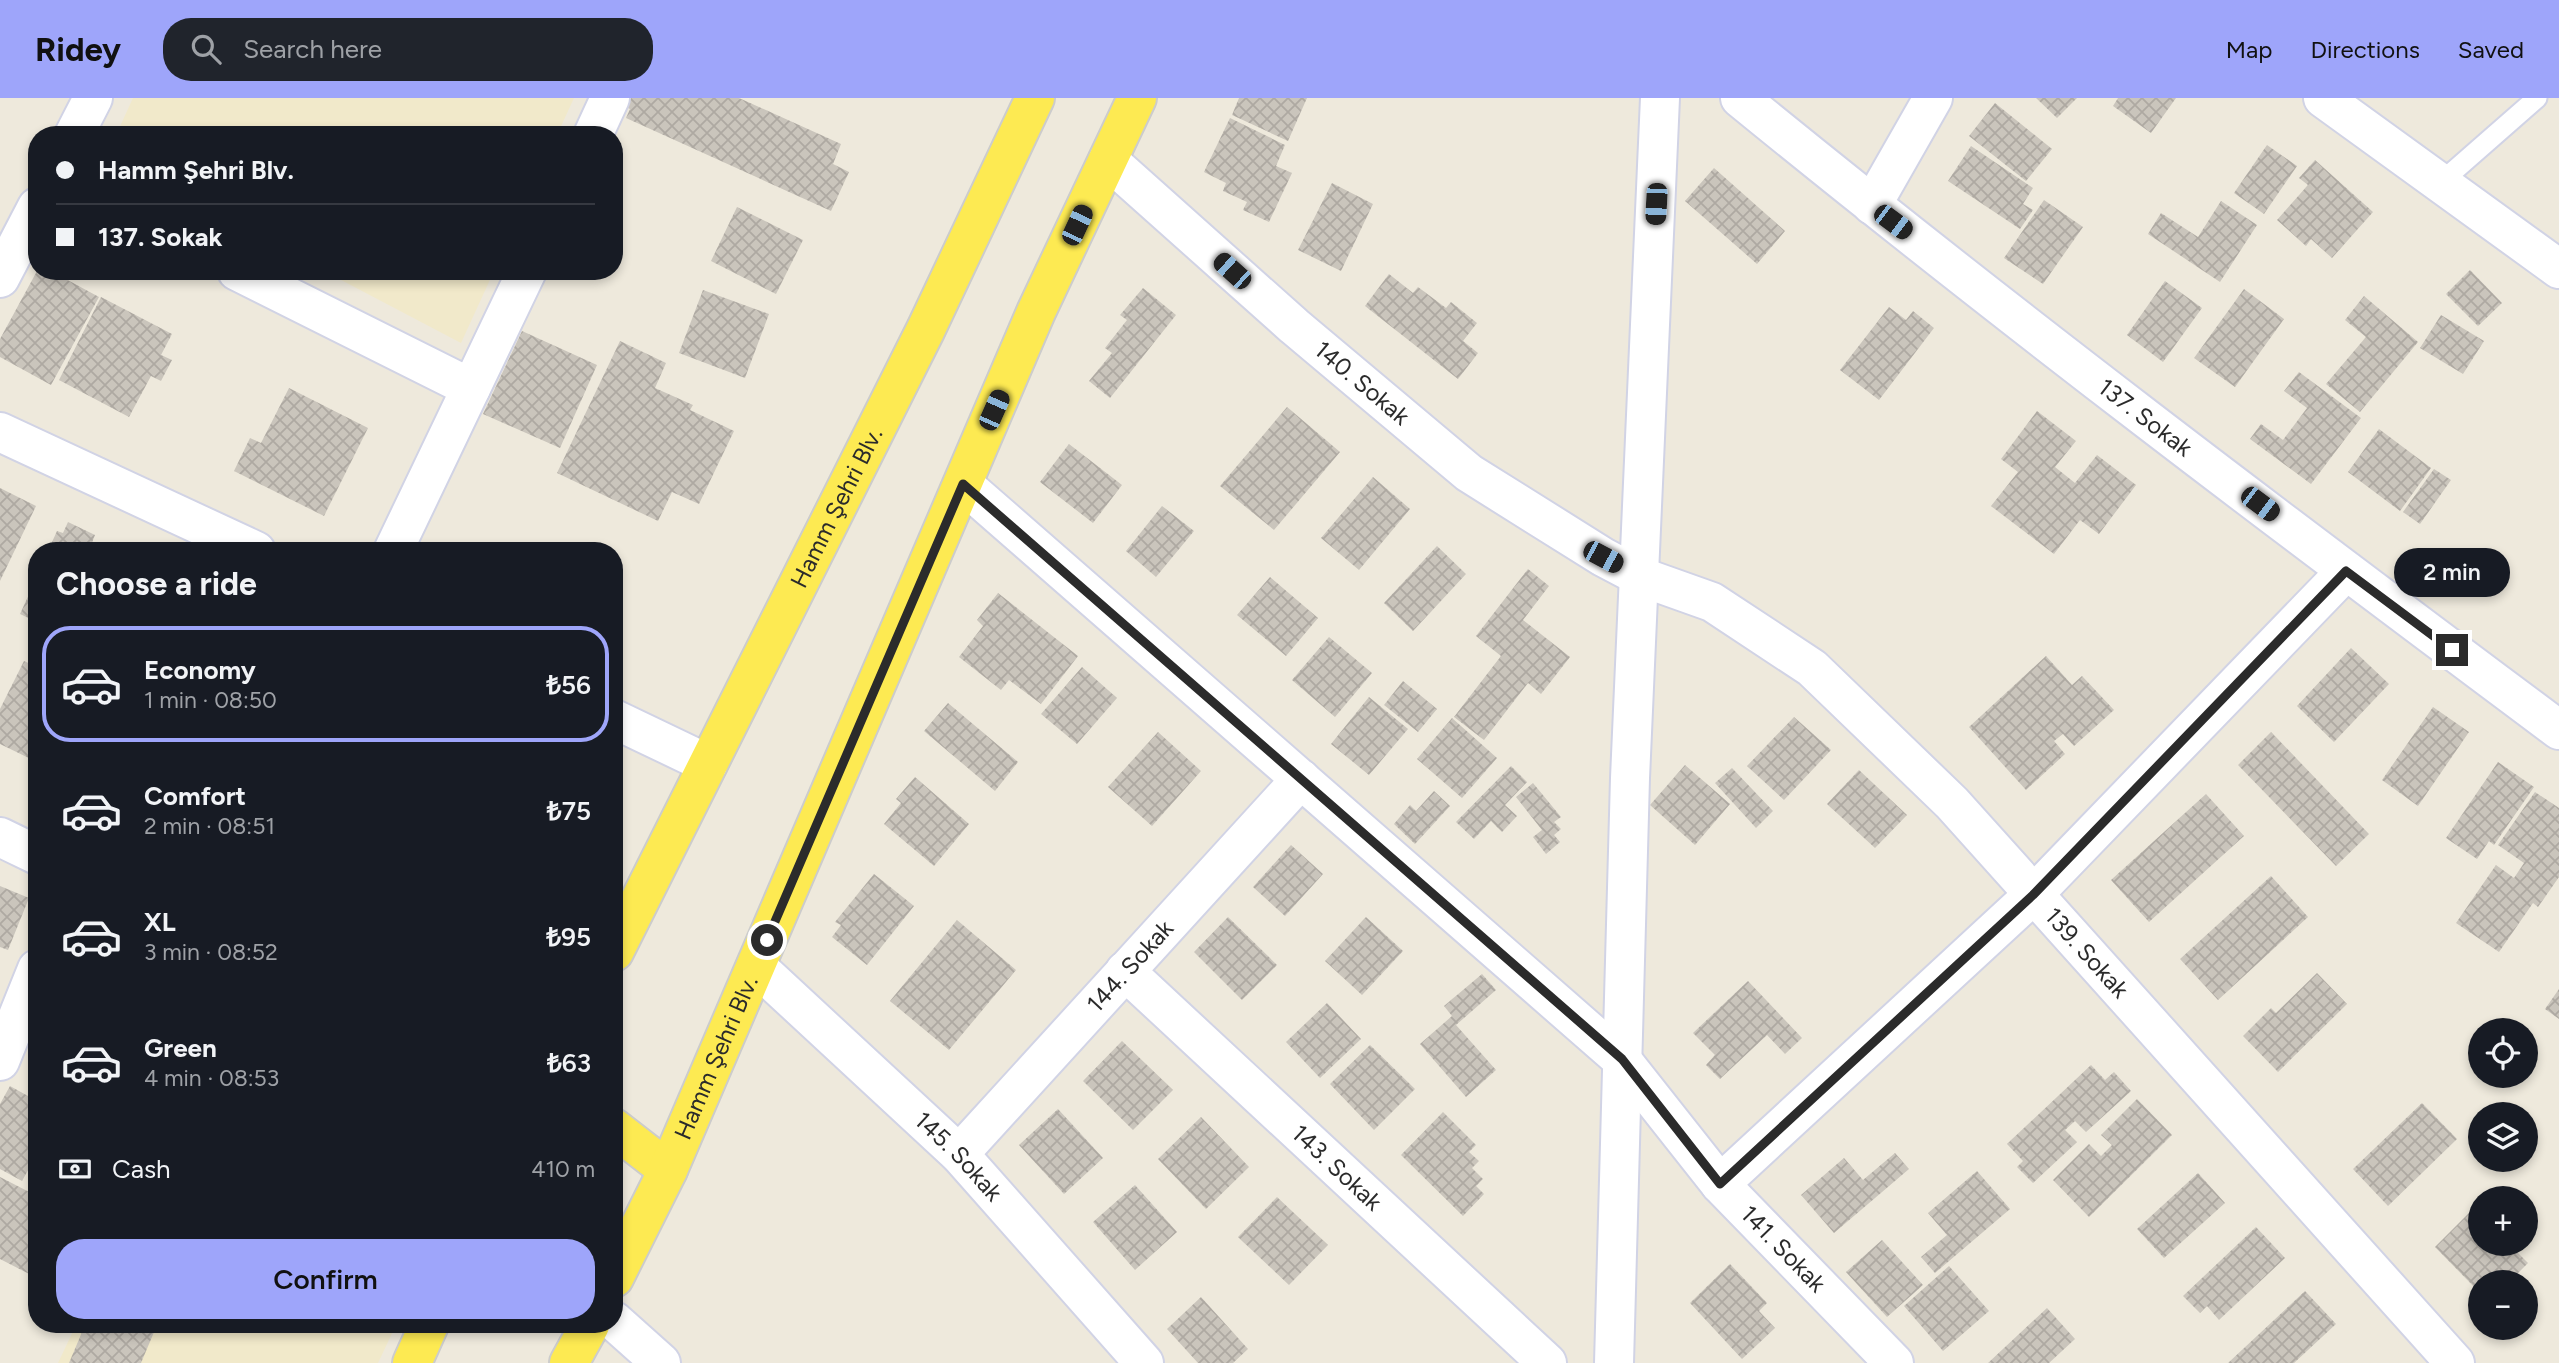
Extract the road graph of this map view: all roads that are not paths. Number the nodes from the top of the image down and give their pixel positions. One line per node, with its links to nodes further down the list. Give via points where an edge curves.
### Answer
1 (93, 98): 10 (street)
2 (610, 98): 11 (street)
3 (1035, 98): 29 (main road, Hamm Şehri Blv., via 926,329)
4 (1137, 98): 12 (main road, Hamm Şehri Blv.)
5 (1660, 98): 26 (street)
6 (1740, 98): 14 (street, 137. Sokak)
7 (1933, 98): 14 (street)
8 (2323, 98): 13 (street)
9 (2538, 98): 13 (lane)
10 (79, 126)
11 (597, 126)
12 (1108, 160): 22 (main road, Hamm Şehri Blv., via 1036,312); 26 (street, 140. Sokak, via 1294,326 1469,473)
13 (2440, 183): 16 (street)
14 (1872, 205): 25 (street, 137. Sokak)
15 (28, 224): 17 (street)
16 (2559, 270)
17 (0, 278)
18 (255, 280): 20 (street)
19 (523, 280): 20 (street)
20 (471, 388): 24 (street)
21 (0, 432): 23 (street)
22 (963, 484): 30 (street, 141. Sokak); 35 (main road, Hamm Şehri Blv.)
23 (237, 542)
24 (397, 542)
25 (2346, 571): 28 (street, 137. Sokak); 33 (street)
26 (1639, 576): 33 (street, 139. Sokak, via 1712,602 1812,668 1952,803); 38 (street)
27 (623, 723): 29 (street)
28 (2559, 730)
29 (708, 764): 34 (main road, Hamm Şehri Blv.)
30 (1301, 779): 36 (street, 144. Sokak); 38 (street, 141. Sokak)
31 (0, 837): 32 (street)
32 (28, 851)
33 (2033, 895): 43 (street); 55 (street, 139. Sokak)
34 (623, 921)
35 (756, 966): 41 (street, 145. Sokak); 42 (main road, Hamm Şehri Blv.)
36 (1125, 971): 41 (street, 144. Sokak); 52 (street, 143. Sokak)
37 (28, 991): 39 (street)
38 (1622, 1059): 43 (street, 141. Sokak); 53 (street)
39 (0, 1061)
40 (623, 1135): 42 (main road, Hamm Şehri Blv.)
41 (959, 1154): 51 (street, 145. Sokak)
42 (668, 1170): 44 (main road, Hamm Şehri Blv.)
43 (1720, 1184): 54 (street, 141. Sokak)
44 (623, 1260)
45 (623, 1329): 50 (street)
46 (425, 1333): 48 (main road)
47 (586, 1333): 49 (main road)
48 (412, 1363)
49 (569, 1363)
50 (661, 1363)
51 (1144, 1363)
52 (1547, 1363)
53 (1614, 1363)
54 (1894, 1363)
55 (2455, 1363)

